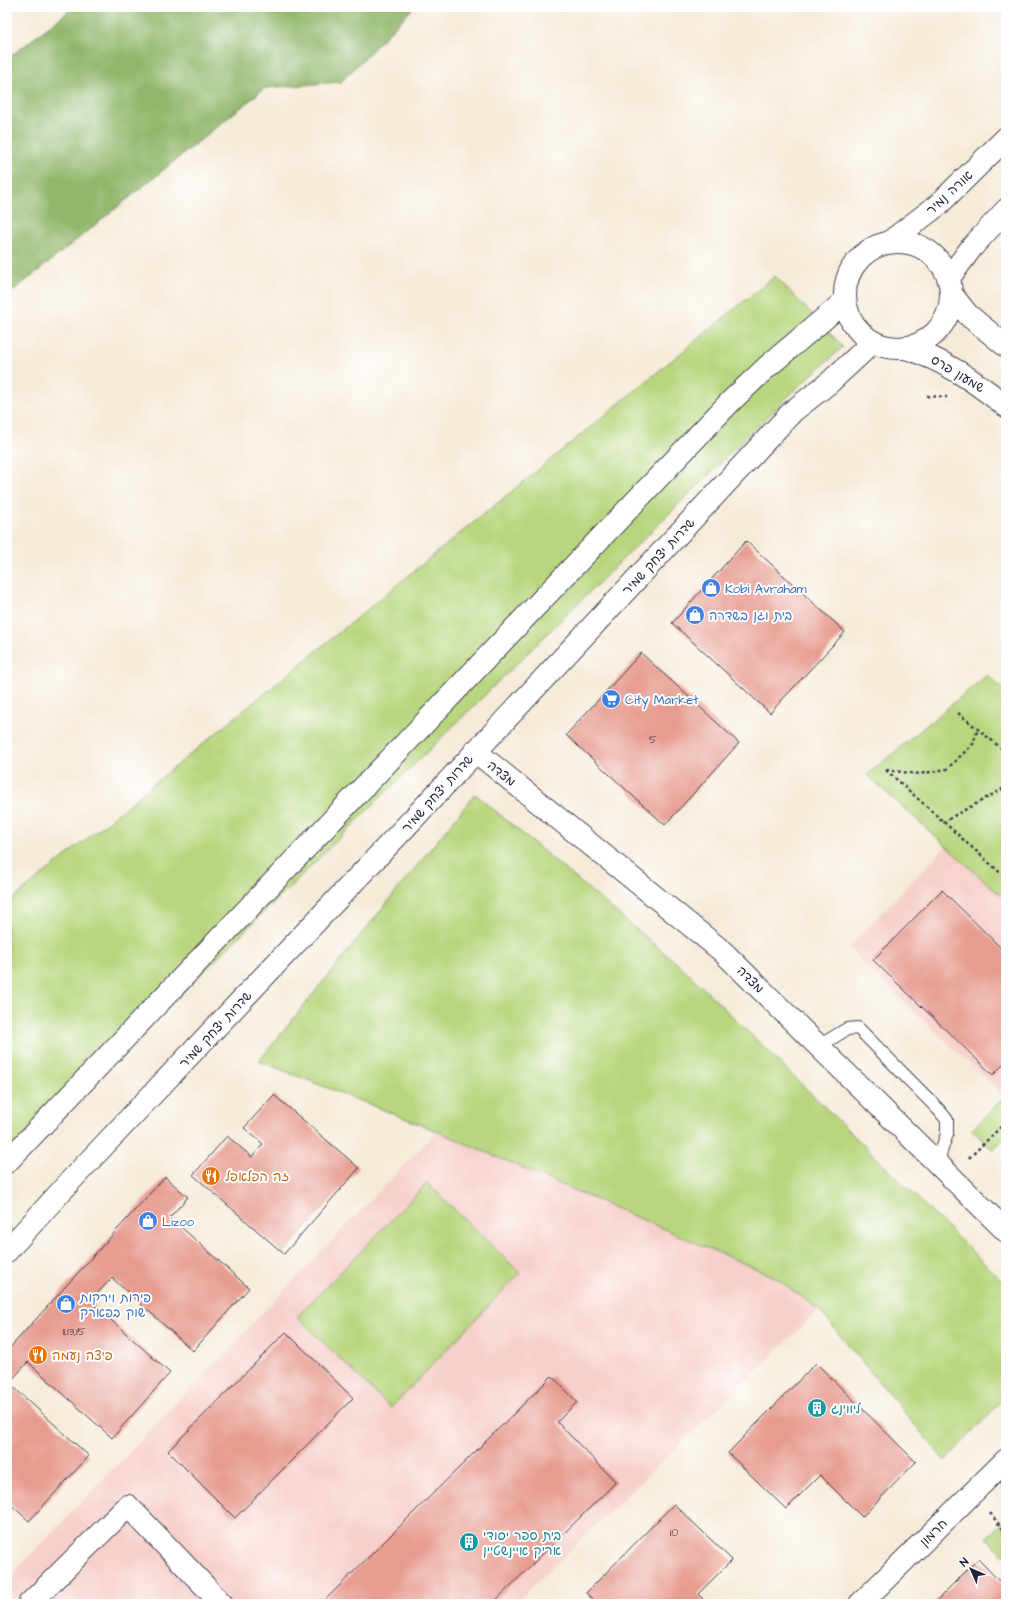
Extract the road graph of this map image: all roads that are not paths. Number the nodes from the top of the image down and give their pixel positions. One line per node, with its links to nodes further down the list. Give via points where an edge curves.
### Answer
1 (1006, 138): 3 (street, אורה נמיר, via 938,205)
2 (1006, 210): 4 (street, via 972,247)
3 (888, 243): 4 (street, via 903,242 932,253 942,264); 5 (street, via 873,248 852,270 846,285)
4 (950, 287): 7 (street, via 968,315); 8 (street, via 949,310 943,324 920,344)
5 (845, 301): 6 (street, via 850,317 859,331); 12 (street, via 730,402)
6 (873, 342): 8 (street, via 889,348); 10 (street, שדרות יצחק שמיר, via 794,411)
7 (1006, 346)
8 (906, 348): 9 (street, שמעון פרס, via 953,367)
9 (1006, 406)
10 (475, 751): 11 (street, מצדה, via 722,951); 15 (street, שדרות יצחק שמיר)
11 (819, 1046): 13 (street, מצדה); 13 (lane, via 847,1029 858,1028 947,1120)
12 (7, 1162)
13 (944, 1170): 14 (street, מצדה)
14 (1006, 1231)
15 (7, 1251)
16 (1006, 1460): 19 (street, חרמון)
17 (29, 1604): 18 (street, via 128,1506)
18 (222, 1604)
19 (860, 1604)

